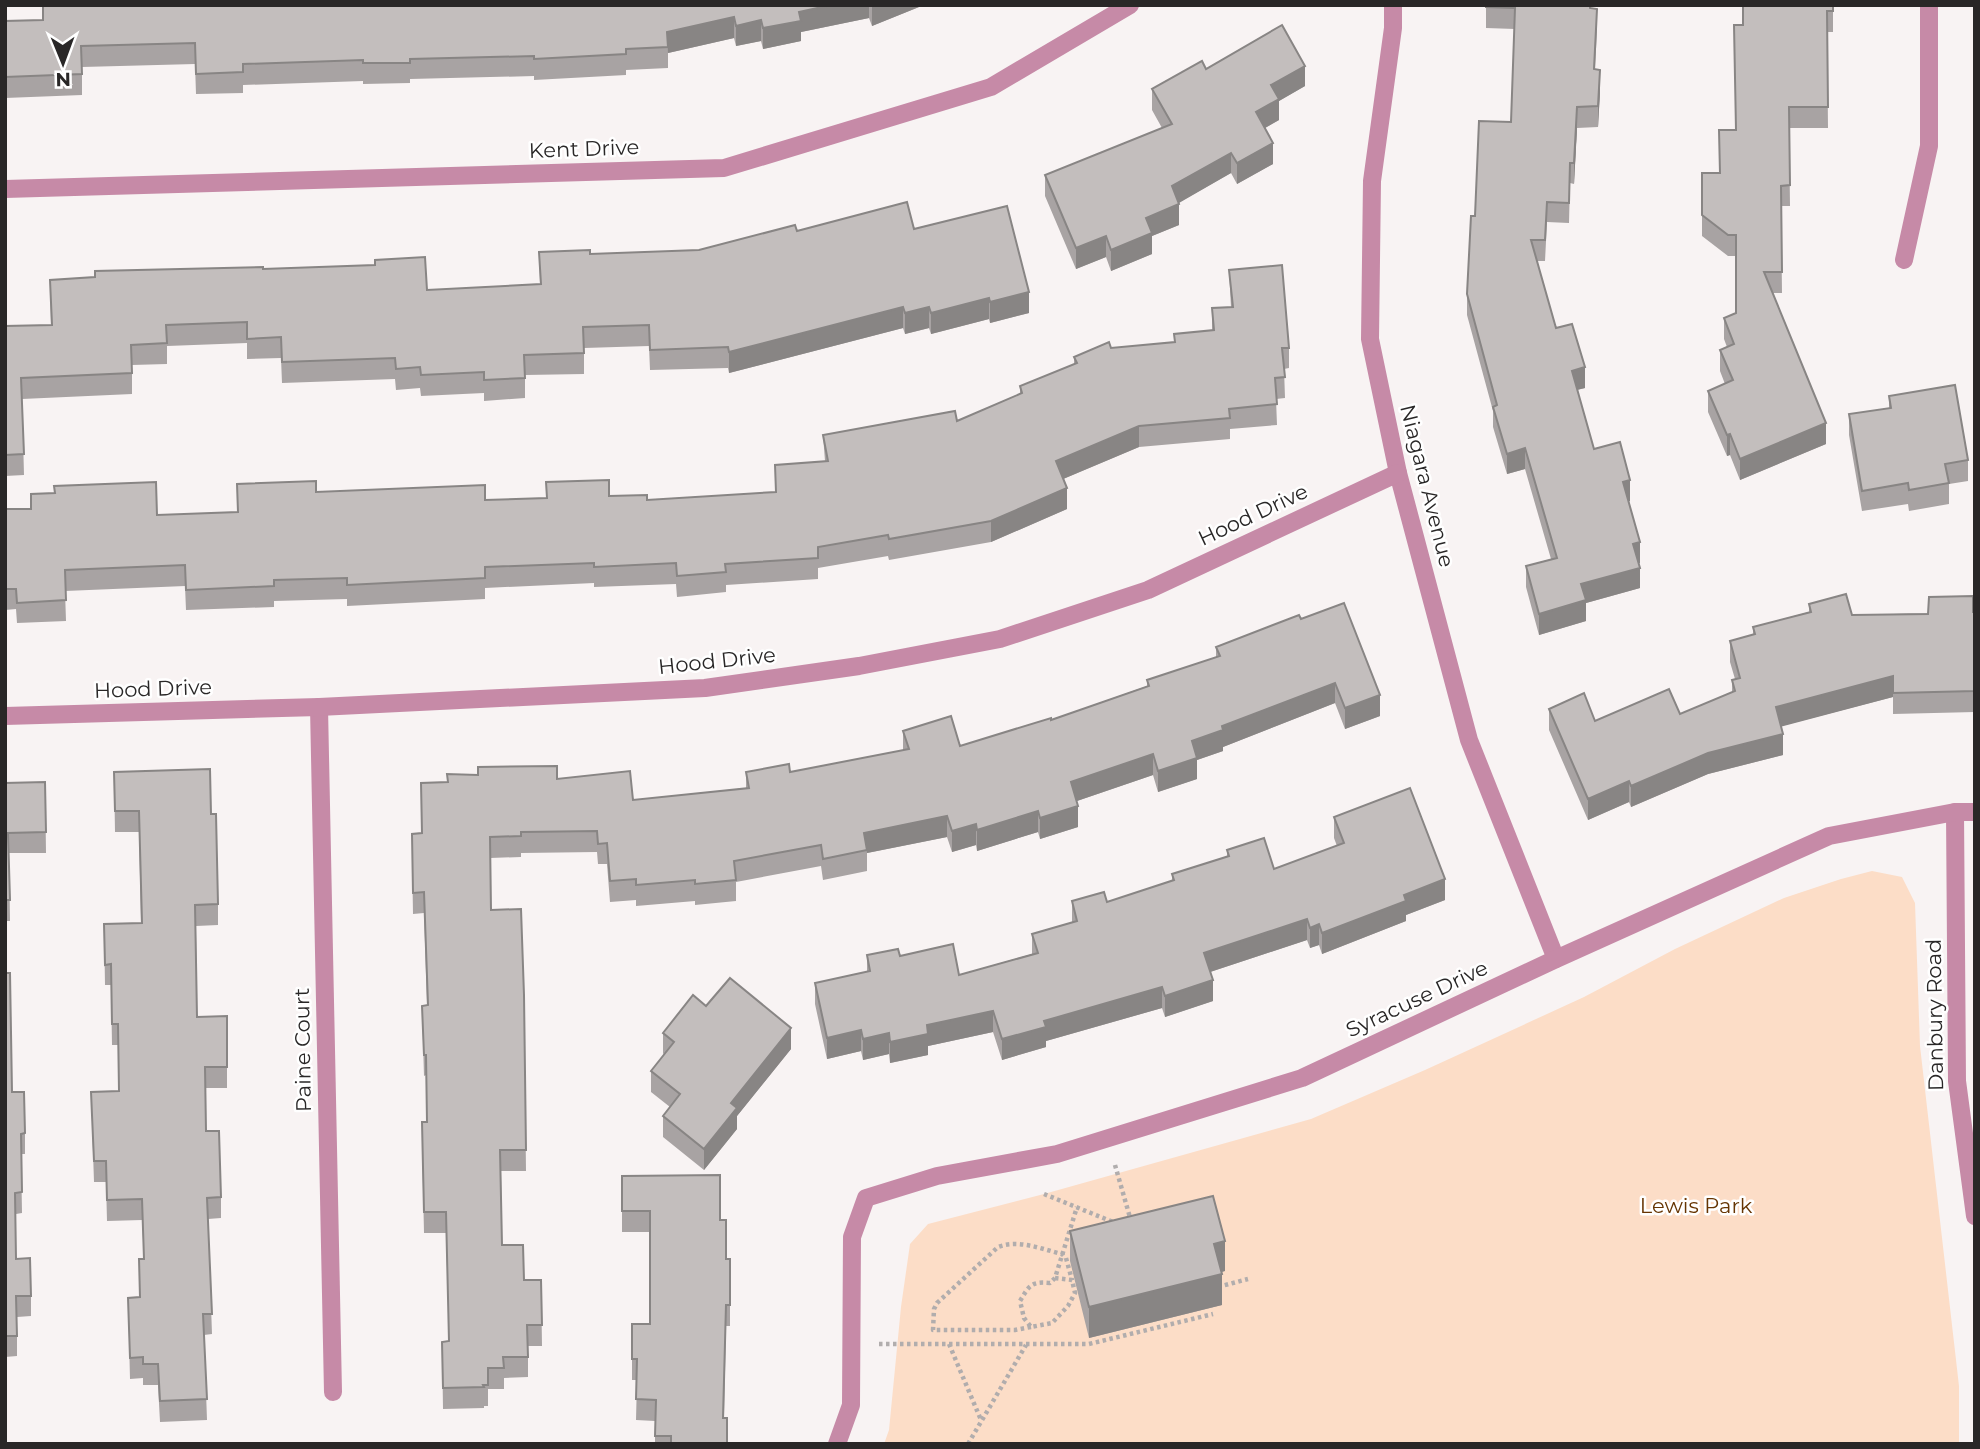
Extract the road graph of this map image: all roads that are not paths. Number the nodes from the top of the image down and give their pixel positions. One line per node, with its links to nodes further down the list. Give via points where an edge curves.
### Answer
1 (1130, 5): 4 (street, Kent Drive, via 991,87 724,168)
2 (1393, 5): 6 (street, Niagara Avenue, via 1372,181 1370,339)
3 (1929, 5): 5 (street, via 1929,146)
4 (5, 189)
5 (1904, 260)
6 (1398, 473): 7 (street, Hood Drive, via 1148,590 1000,639 859,666 705,688); 11 (street, Niagara Avenue, via 1469,740)
7 (319, 707): 8 (street, Hood Drive); 13 (street, Paine Court)
8 (5, 716)
9 (1955, 811): 10 (street, Syracuse Drive); 11 (street, Syracuse Drive, via 1829,836); 12 (street, Danbury Road, via 1957,1081)
10 (1975, 811)
11 (1556, 959): 14 (street, Syracuse Drive, via 1301,1078 1057,1154 937,1176 866,1198 852,1237 850,1405)
12 (1975, 1216)
13 (333, 1392)
14 (837, 1444)

